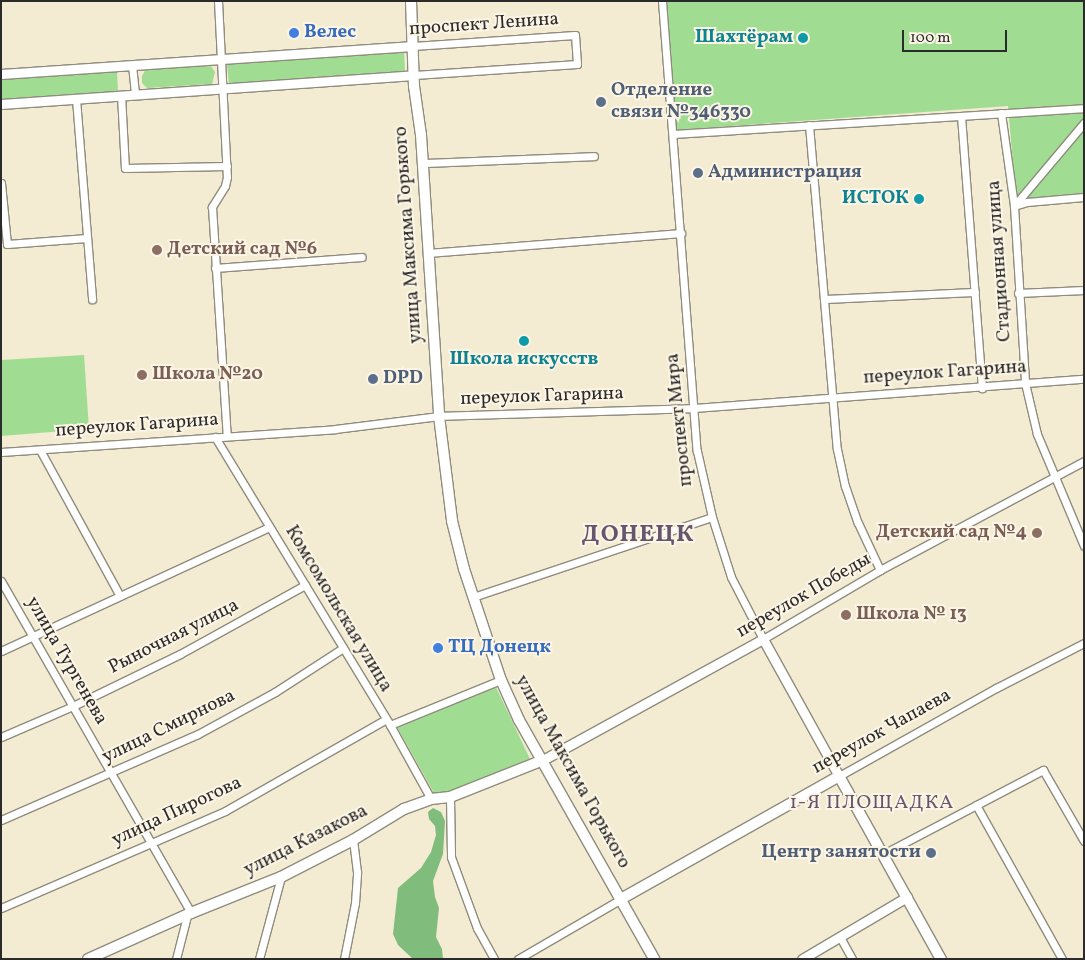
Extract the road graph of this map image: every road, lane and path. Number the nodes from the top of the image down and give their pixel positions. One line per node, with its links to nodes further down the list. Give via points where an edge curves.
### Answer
1 (218, 1): 5 (street)
2 (411, 1): 4 (main road, улица Максима Горького)
3 (662, 1): 19 (street, проспект Мира)
4 (413, 46): 5 (street, проспект Ленина); 8 (main road, улица Максима Горького); 8 (street, проспект Ленина, via 576,35 577,64)
5 (221, 58): 6 (street, проспект Ленина); 9 (street)
6 (132, 65): 7 (street, проспект Ленина); 10 (street)
7 (1, 74)
8 (414, 75): 9 (street, проспект Ленина); 21 (main road, улица Максима Горького)
9 (223, 88): 10 (street, проспект Ленина); 22 (street)
10 (135, 94): 11 (street, проспект Ленина)
11 (121, 96): 12 (street, проспект Ленина); 22 (street, via 125,168)
12 (76, 99): 13 (street, проспект Ленина); 27 (street)
13 (1, 104)
14 (1084, 108): 15 (street)
15 (1001, 113): 16 (street); 25 (street, Стадионная улица)
16 (962, 116): 18 (street); 32 (street)
17 (1084, 123): 25 (street)
18 (809, 125): 19 (street); 35 (street)
19 (673, 134): 26 (street, проспект Мира)
20 (594, 156): 21 (street)
21 (423, 162): 28 (main road, улица Максима Горького)
22 (227, 166): 30 (street, via 226,186 212,207)
23 (1, 183): 27 (street, via 7,244)
24 (1084, 197): 25 (street)
25 (1014, 206): 33 (street, Стадионная улица)
26 (680, 233): 28 (street); 40 (street, проспект Мира)
27 (87, 238): 34 (street)
28 (428, 253): 41 (main road, улица Максима Горького)
29 (362, 257): 30 (street)
30 (215, 268): 42 (street)
31 (1084, 290): 33 (street)
32 (975, 292): 35 (street); 38 (street)
33 (1018, 293): 37 (street, Стадионная улица)
34 (92, 299)
35 (824, 299): 39 (street)
36 (1084, 379): 37 (street, переулок Гагарина)
37 (1026, 383): 38 (street, переулок Гагарина); 47 (street, Стадионная улица, via 1037,434)
38 (982, 388): 39 (street, переулок Гагарина)
39 (832, 398): 40 (street, переулок Гагарина); 51 (street, via 845,486)
40 (694, 408): 41 (street, переулок Гагарина); 48 (street, проспект Мира, via 698,451)
41 (439, 416): 42 (street, переулок Гагарина, via 335,429); 55 (main road, улица Максима Горького, via 452,521)
42 (227, 436): 43 (street, переулок Гагарина)
43 (215, 437): 44 (street, переулок Гагарина); 49 (street, Комсомольская улица)
44 (40, 450): 45 (street, переулок Гагарина); 54 (street)
45 (1, 452)
46 (1084, 461): 47 (street, переулок Победы)
47 (1053, 478): 50 (street, Стадионная улица); 51 (street, переулок Победы)
48 (712, 517): 55 (street); 57 (street, проспект Мира, via 731,577)
49 (269, 527): 53 (street, Комсомольская улица); 54 (street)
50 (1084, 546)
51 (880, 570): 57 (street, переулок Победы)
52 (1, 581): 56 (street, улица Тургенева)
53 (305, 585): 59 (street, Комсомольская улица); 62 (street, Рыночная улица, via 180,654)
54 (120, 596): 56 (street)
55 (473, 597): 61 (main road, улица Максима Горького)
56 (33, 637): 60 (street); 62 (street, улица Тургенева)
57 (763, 639): 65 (street, переулок Победы); 67 (street, проспект Мира)
58 (1084, 643): 67 (street, переулок Чапаева)
59 (343, 648): 63 (street, Комсомольская улица); 66 (street, улица Смирнова, via 275,692 198,734)
60 (1, 651)
61 (501, 680): 63 (street, улица Пирогова); 65 (main road, улица Максима Горького)
62 (73, 706): 64 (street, Рыночная улица); 66 (street, улица Тургенева)
63 (388, 722): 69 (street, Комсомольская улица); 74 (street, улица Пирогова, via 225,811)
64 (1, 737)
65 (541, 762): 68 (main road, улица Казакова); 78 (main road, улица Максима Горького)
66 (112, 773): 71 (street, улица Смирнова); 74 (street, улица Тургенева)
67 (839, 776): 75 (main road, проспект Мира); 78 (main road, переулок Чапаева)
68 (450, 797): 69 (main road, улица Казакова); 86 (street, via 451,858 477,928)
69 (431, 799): 72 (main road, улица Казакова, via 404,810)
70 (976, 805): 73 (street, via 1043,770); 75 (street); 92 (street)
71 (1, 820)
72 (353, 840): 76 (main road, улица Казакова); 85 (street, via 357,872 355,903)
73 (1084, 841)
74 (151, 843): 79 (street, улица Пирогова); 80 (street, улица Тургенева)
75 (883, 854): 77 (main road, проспект Мира)
76 (281, 877): 80 (main road, улица Казакова); 84 (street)
77 (907, 898): 81 (street); 91 (main road, проспект Мира)
78 (621, 899): 87 (street, переулок Чапаева); 88 (main road, улица Максима Горького)
79 (1, 908)
80 (189, 914): 82 (main road, улица Казакова); 83 (street)
81 (840, 937): 89 (street); 90 (street)
82 (88, 959)
83 (176, 959)
84 (259, 959)
85 (344, 959)
86 (494, 959)
87 (518, 959)
88 (654, 959)
89 (802, 959)
90 (852, 959)
91 (941, 959)
92 (1062, 959)

